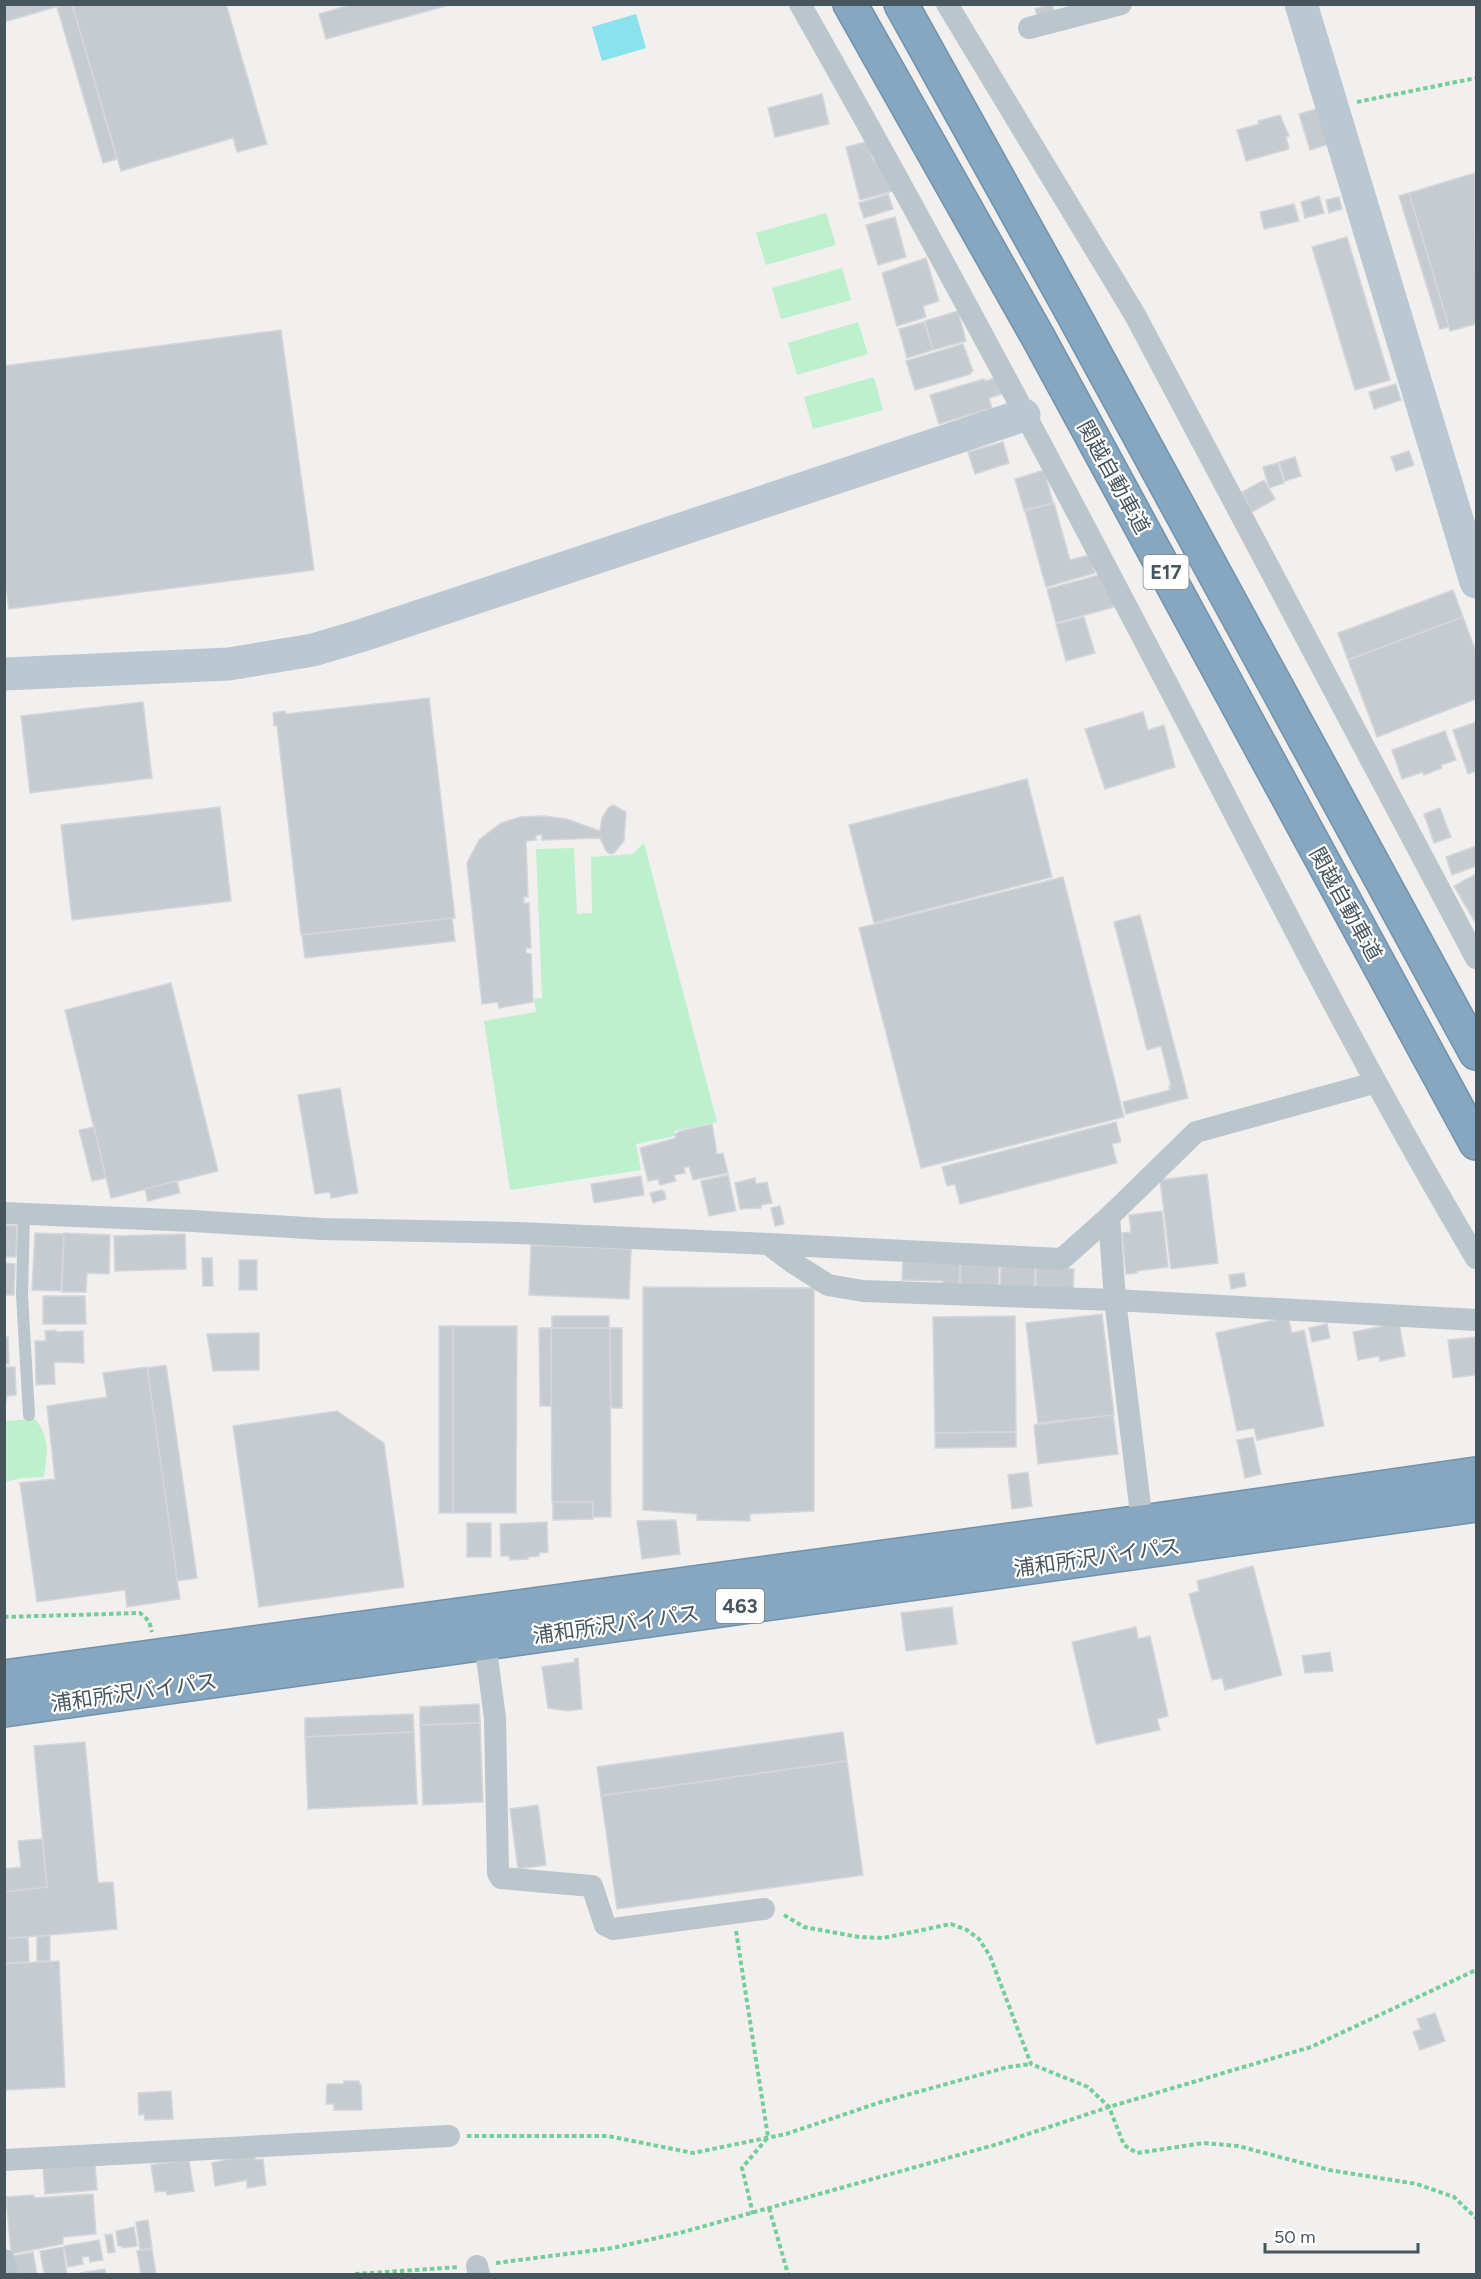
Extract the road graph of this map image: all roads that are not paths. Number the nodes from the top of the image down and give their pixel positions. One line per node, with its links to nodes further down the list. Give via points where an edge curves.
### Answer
1 (800, 4): 9 (street)
2 (850, 4): 15 (highway, 関越自動車道 / E17, via 1044,348)
3 (901, 4): 13 (highway, 関越自動車道 / E17)
4 (947, 4): 12 (street, via 1135,315)
5 (1120, 4): 7 (street)
6 (1302, 4): 10 (street)
7 (1092, 8): 8 (street)
8 (1029, 28)
9 (1024, 415): 11 (street, via 313,650 229,664); 14 (street)
10 (1476, 582)
11 (4, 674)
12 (1476, 958)
13 (1474, 1048)
14 (1374, 1083): 17 (street, via 1196,1132); 19 (street)
15 (1476, 1143)
16 (14, 1214): 18 (street); 22 (lane)
17 (1109, 1217): 18 (street, via 1062,1259); 20 (street)
18 (768, 1244): 20 (street, via 828,1285 862,1291)
19 (1476, 1258)
20 (1115, 1300): 21 (street); 25 (street)
21 (1476, 1320)
22 (29, 1415)
23 (1476, 1474): 25 (highway, 浦和所沢バイパス / 463)
24 (1476, 1505): 26 (highway, 浦和所沢バイパス / 463)
25 (1142, 1522): 27 (highway, 浦和所沢バイパス / 463)
26 (485, 1642): 28 (highway, 浦和所沢バイパス / 463); 29 (street, via 495,1718 501,1878 592,1886 605,1925 613,1929)
27 (4, 1677)
28 (4, 1710)
29 (764, 1909)
30 (449, 2136): 31 (street)
31 (4, 2160)
32 (4, 2260): 33 (street)
33 (7, 2274)

